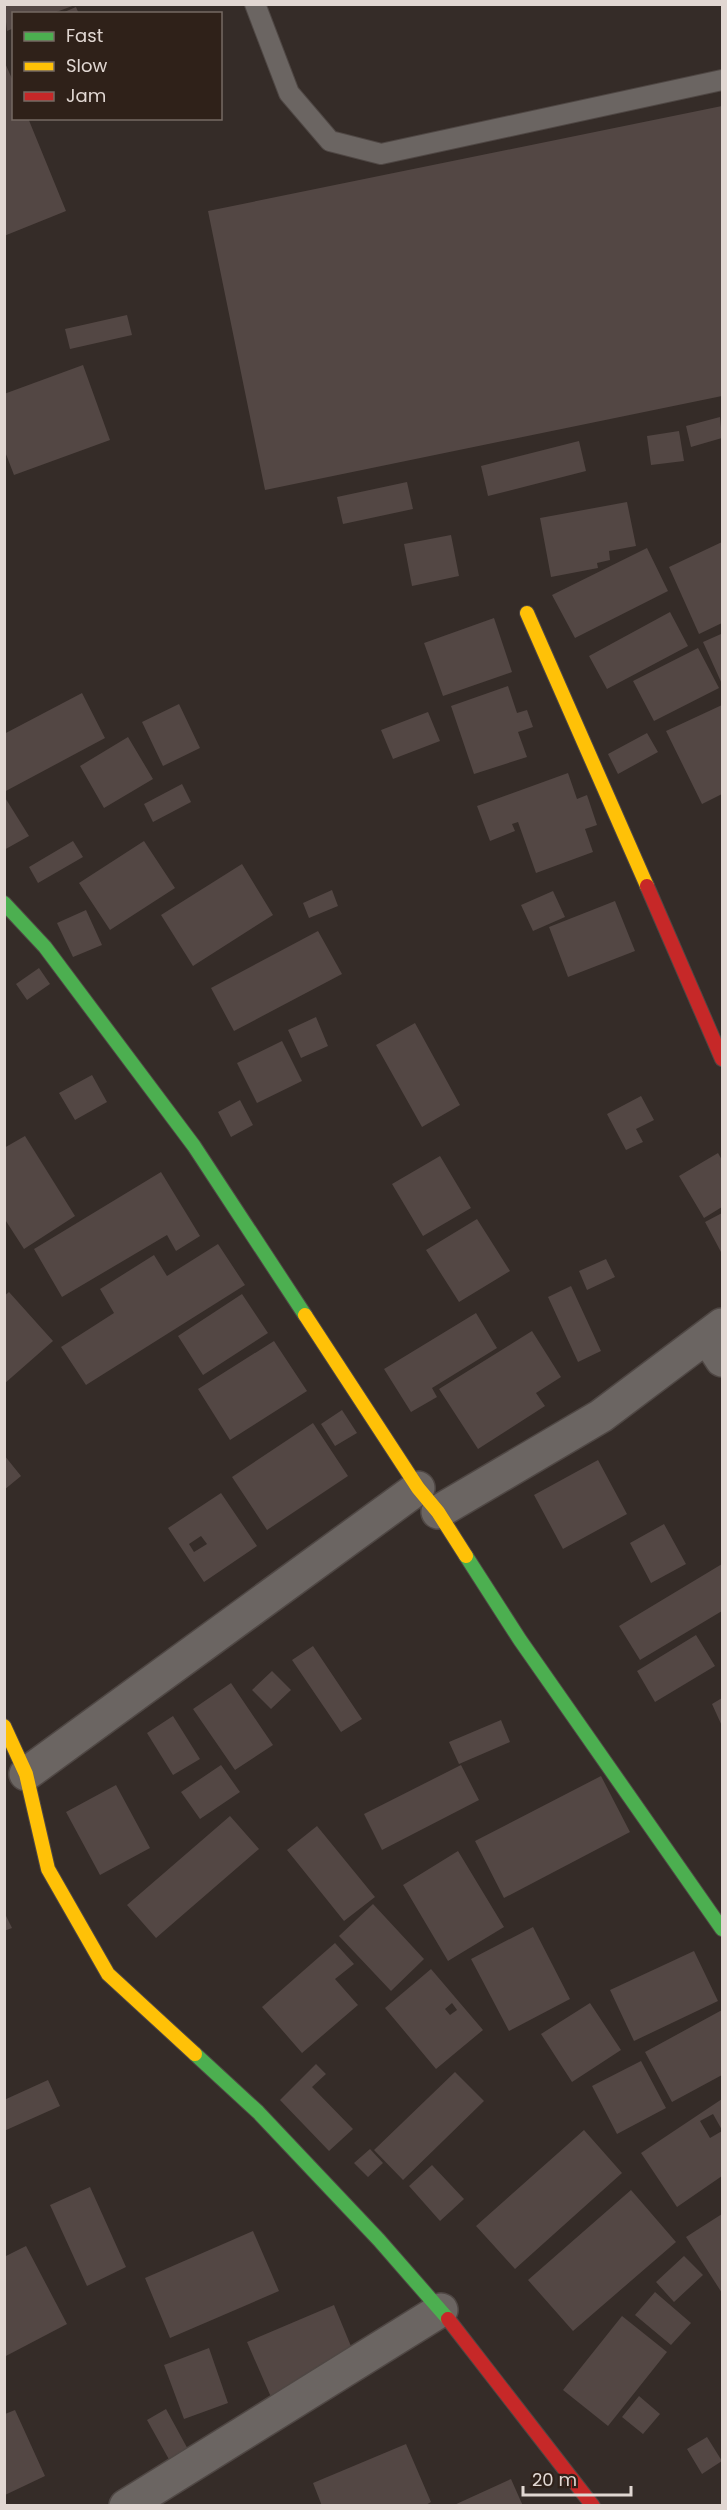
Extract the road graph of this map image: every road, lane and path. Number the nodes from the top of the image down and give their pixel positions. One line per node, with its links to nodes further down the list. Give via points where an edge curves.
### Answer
1 (255, 4): 2 (lane, via 289,93 330,141 381,154)
2 (723, 80)
3 (527, 613): 5 (street)
4 (4, 903): 7 (street, via 45,947 194,1146)
5 (723, 1059)
6 (717, 1341): 7 (street, via 601,1416)
7 (428, 1500): 9 (street); 10 (street, via 520,1640)
8 (4, 1726): 9 (street)
9 (26, 1774): 11 (street, via 48,1869 108,1974 258,2112)
10 (723, 1929)
11 (441, 2310): 12 (street); 13 (street)
12 (126, 2505)
13 (593, 2505)

